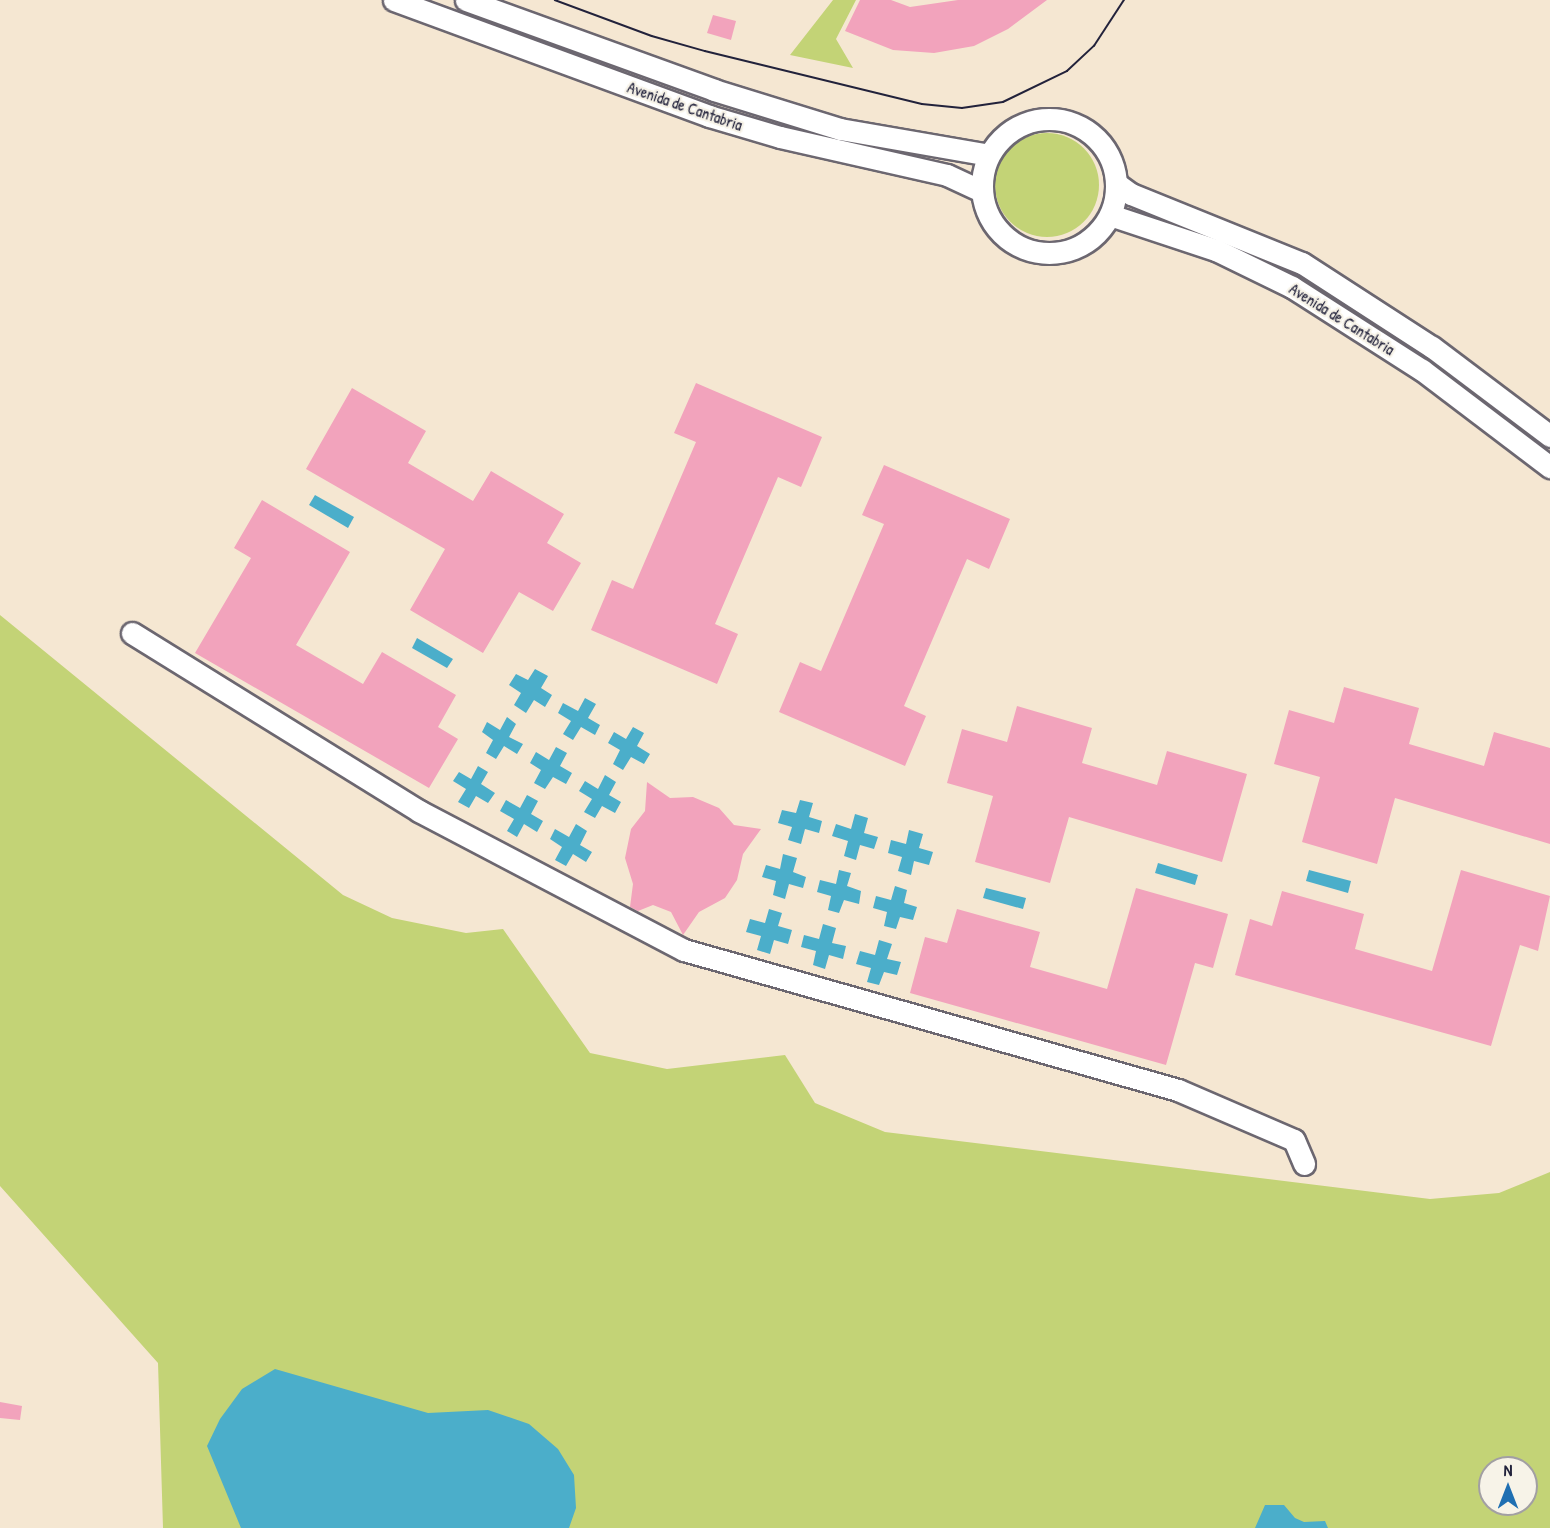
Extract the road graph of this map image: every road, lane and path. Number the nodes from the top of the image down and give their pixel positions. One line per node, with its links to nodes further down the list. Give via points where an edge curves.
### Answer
1 (394, 0): 5 (street, Avenida de Cantabria, via 709,116 780,137 948,175)
2 (466, 0): 3 (street, Avenida de Cantabria, via 714,90 840,129)
3 (989, 155): 4 (street, via 1005,135 1024,123 1044,119 1067,121 1089,132 1106,150); 5 (street)
4 (1116, 184): 6 (street); 7 (street, Avenida de Cantabria, via 1131,194 1302,262 1432,346)
5 (981, 191): 6 (street, via 998,231 1026,249 1059,253 1088,241)
6 (1110, 215): 8 (street, Avenida de Cantabria, via 1216,250 1292,287 1422,370)
7 (1550, 436)
8 (1550, 467)
9 (132, 633): 10 (street, via 419,811 684,950 1178,1090 1294,1140)
10 (1304, 1164)

